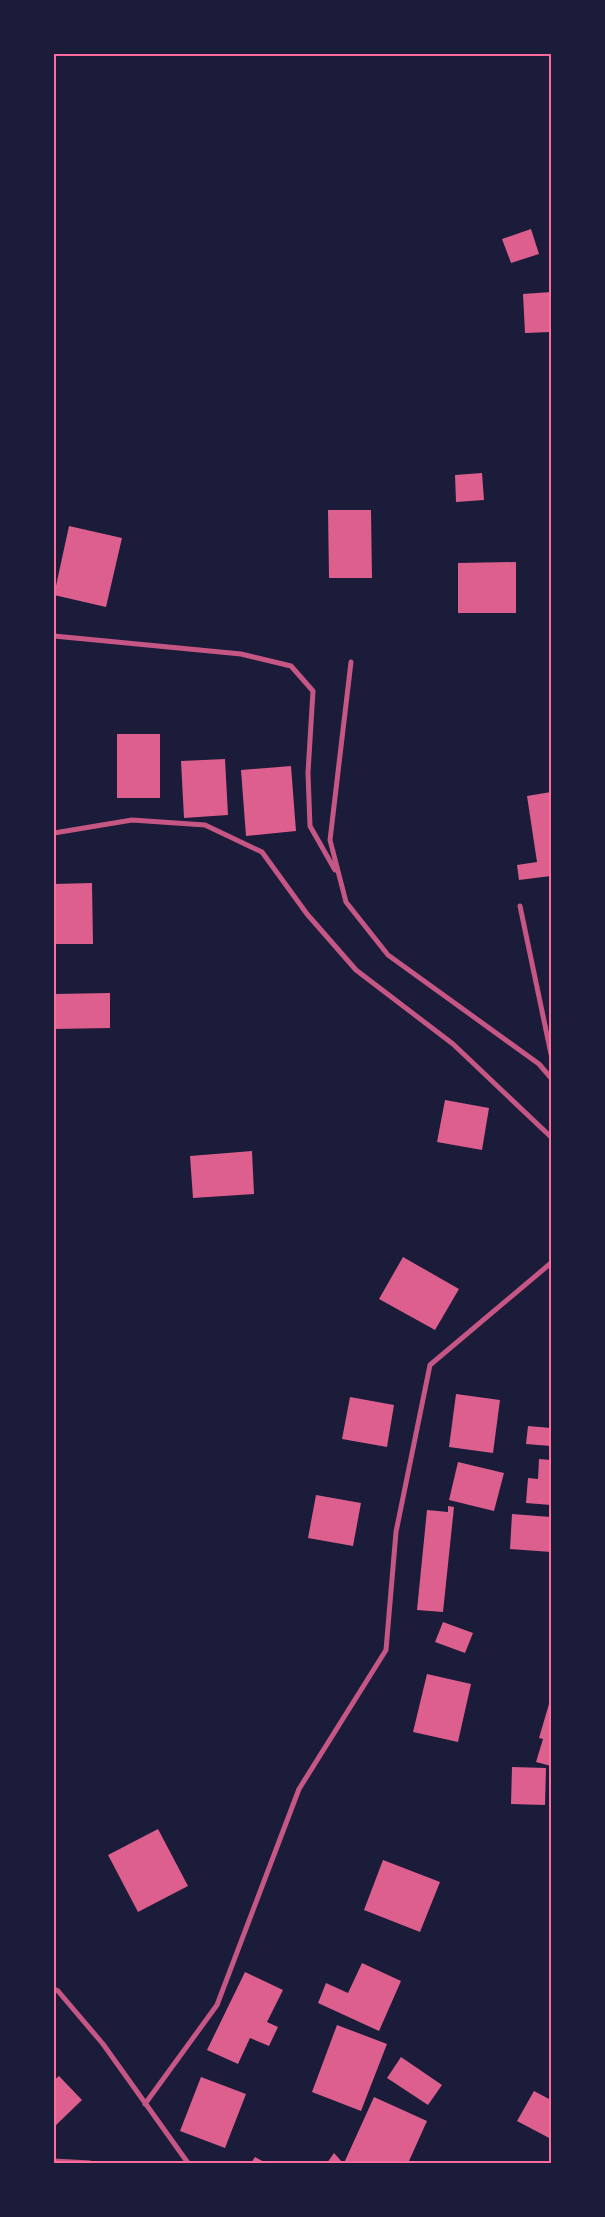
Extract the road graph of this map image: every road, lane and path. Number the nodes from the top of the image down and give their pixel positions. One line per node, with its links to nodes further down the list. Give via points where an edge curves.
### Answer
1 (54, 636): 4 (street, via 241,654 291,666 313,691 308,773 310,826)
2 (351, 662): 4 (street, via 330,840)
3 (54, 833): 8 (street, via 132,820 205,825 262,852 307,914 356,970 453,1044)
4 (339, 877): 7 (street, via 346,902 388,955 539,1064)
5 (520, 906): 6 (street)
6 (551, 1054)
7 (551, 1078)
8 (551, 1137)
9 (551, 1263): 11 (street, via 430,1365 396,1532 386,1650 299,1789 217,2005)
10 (55, 1988): 11 (street, via 103,2044)
11 (145, 2104): 14 (street)
12 (54, 2161): 13 (street)
13 (90, 2163)
14 (188, 2163)

